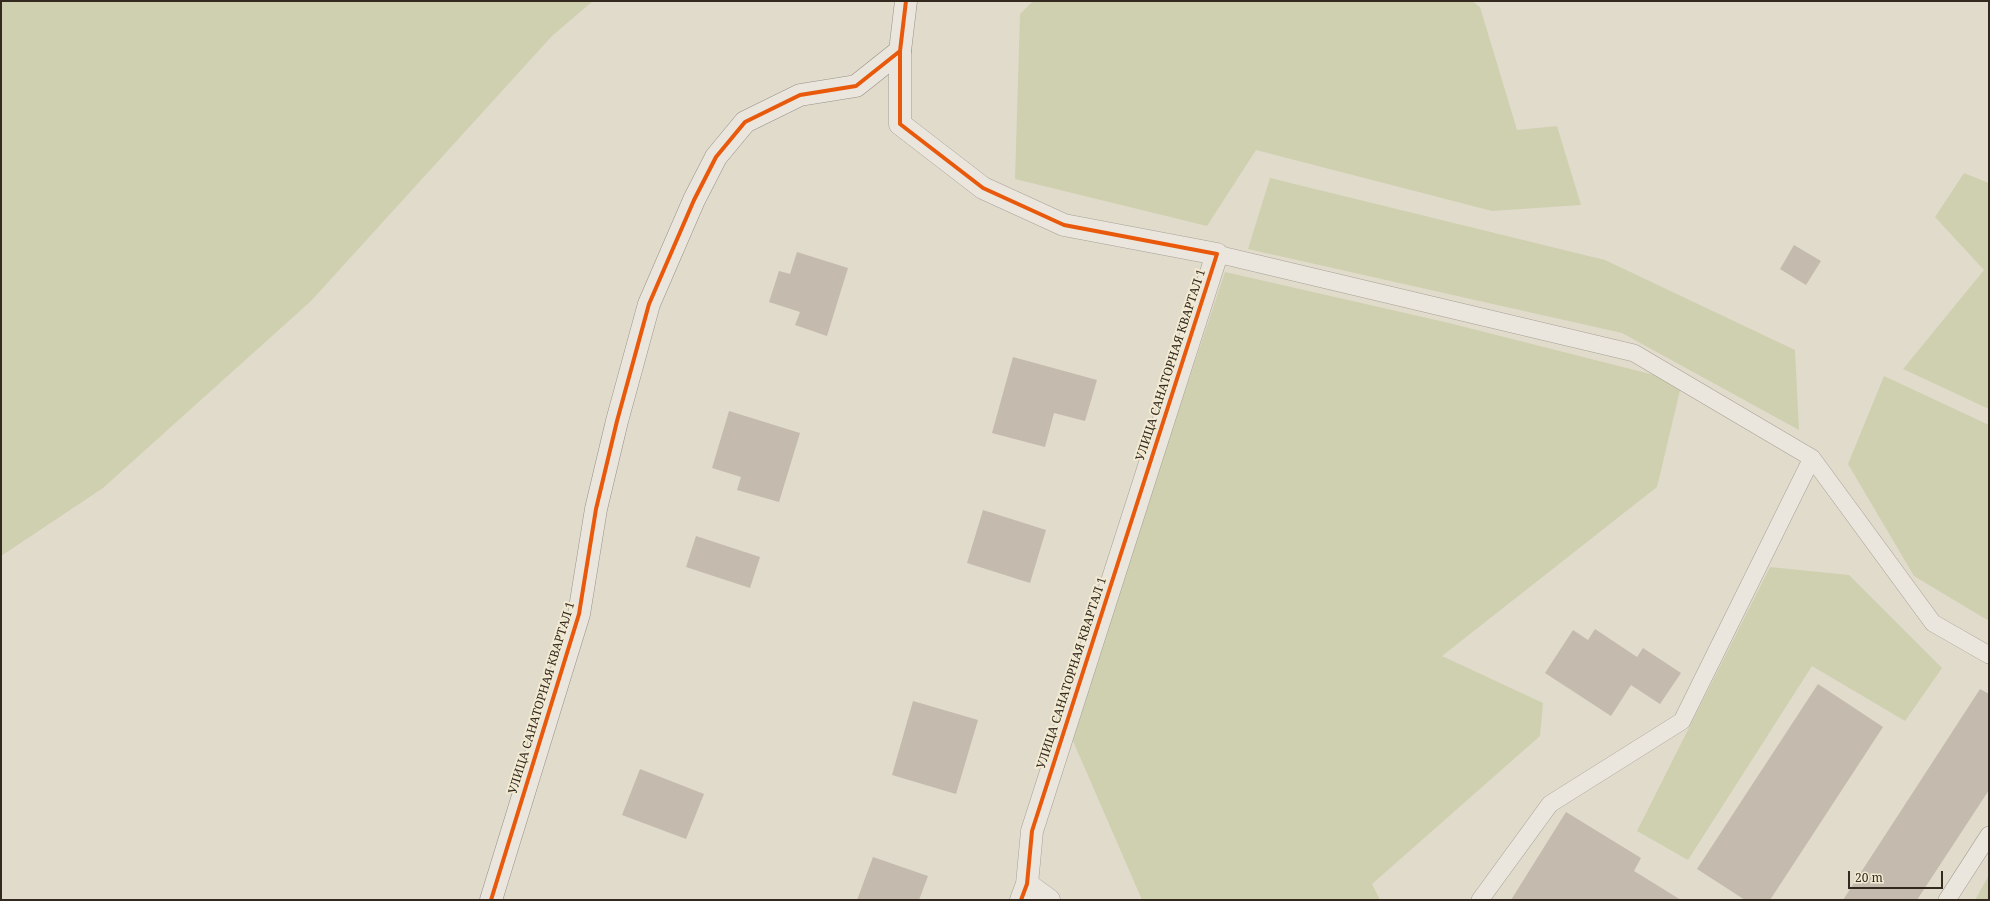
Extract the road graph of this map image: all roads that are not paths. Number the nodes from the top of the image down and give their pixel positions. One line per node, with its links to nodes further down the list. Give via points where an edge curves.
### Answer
1 (906, 1): 2 (street)
2 (900, 50): 3 (street, УЛИЦА САНАТОРНАЯ КВАРТАЛ 1, via 900,124 983,188 1064,225); 8 (street, УЛИЦА САНАТОРНАЯ КВАРТАЛ 1, via 856,86 800,95 745,122 716,157 694,200 649,304 598,502 579,614)
3 (1217, 254): 4 (lane, via 1634,353); 7 (street, УЛИЦА САНАТОРНАЯ КВАРТАЛ 1, via 1032,831)
4 (1812, 458): 5 (lane, via 1933,623); 10 (lane, via 1682,721 1550,804)
5 (1989, 655)
6 (1989, 835): 11 (lane)
7 (1024, 892): 9 (street)
8 (491, 900)
9 (1049, 900)
10 (1480, 900)
11 (1947, 900)

